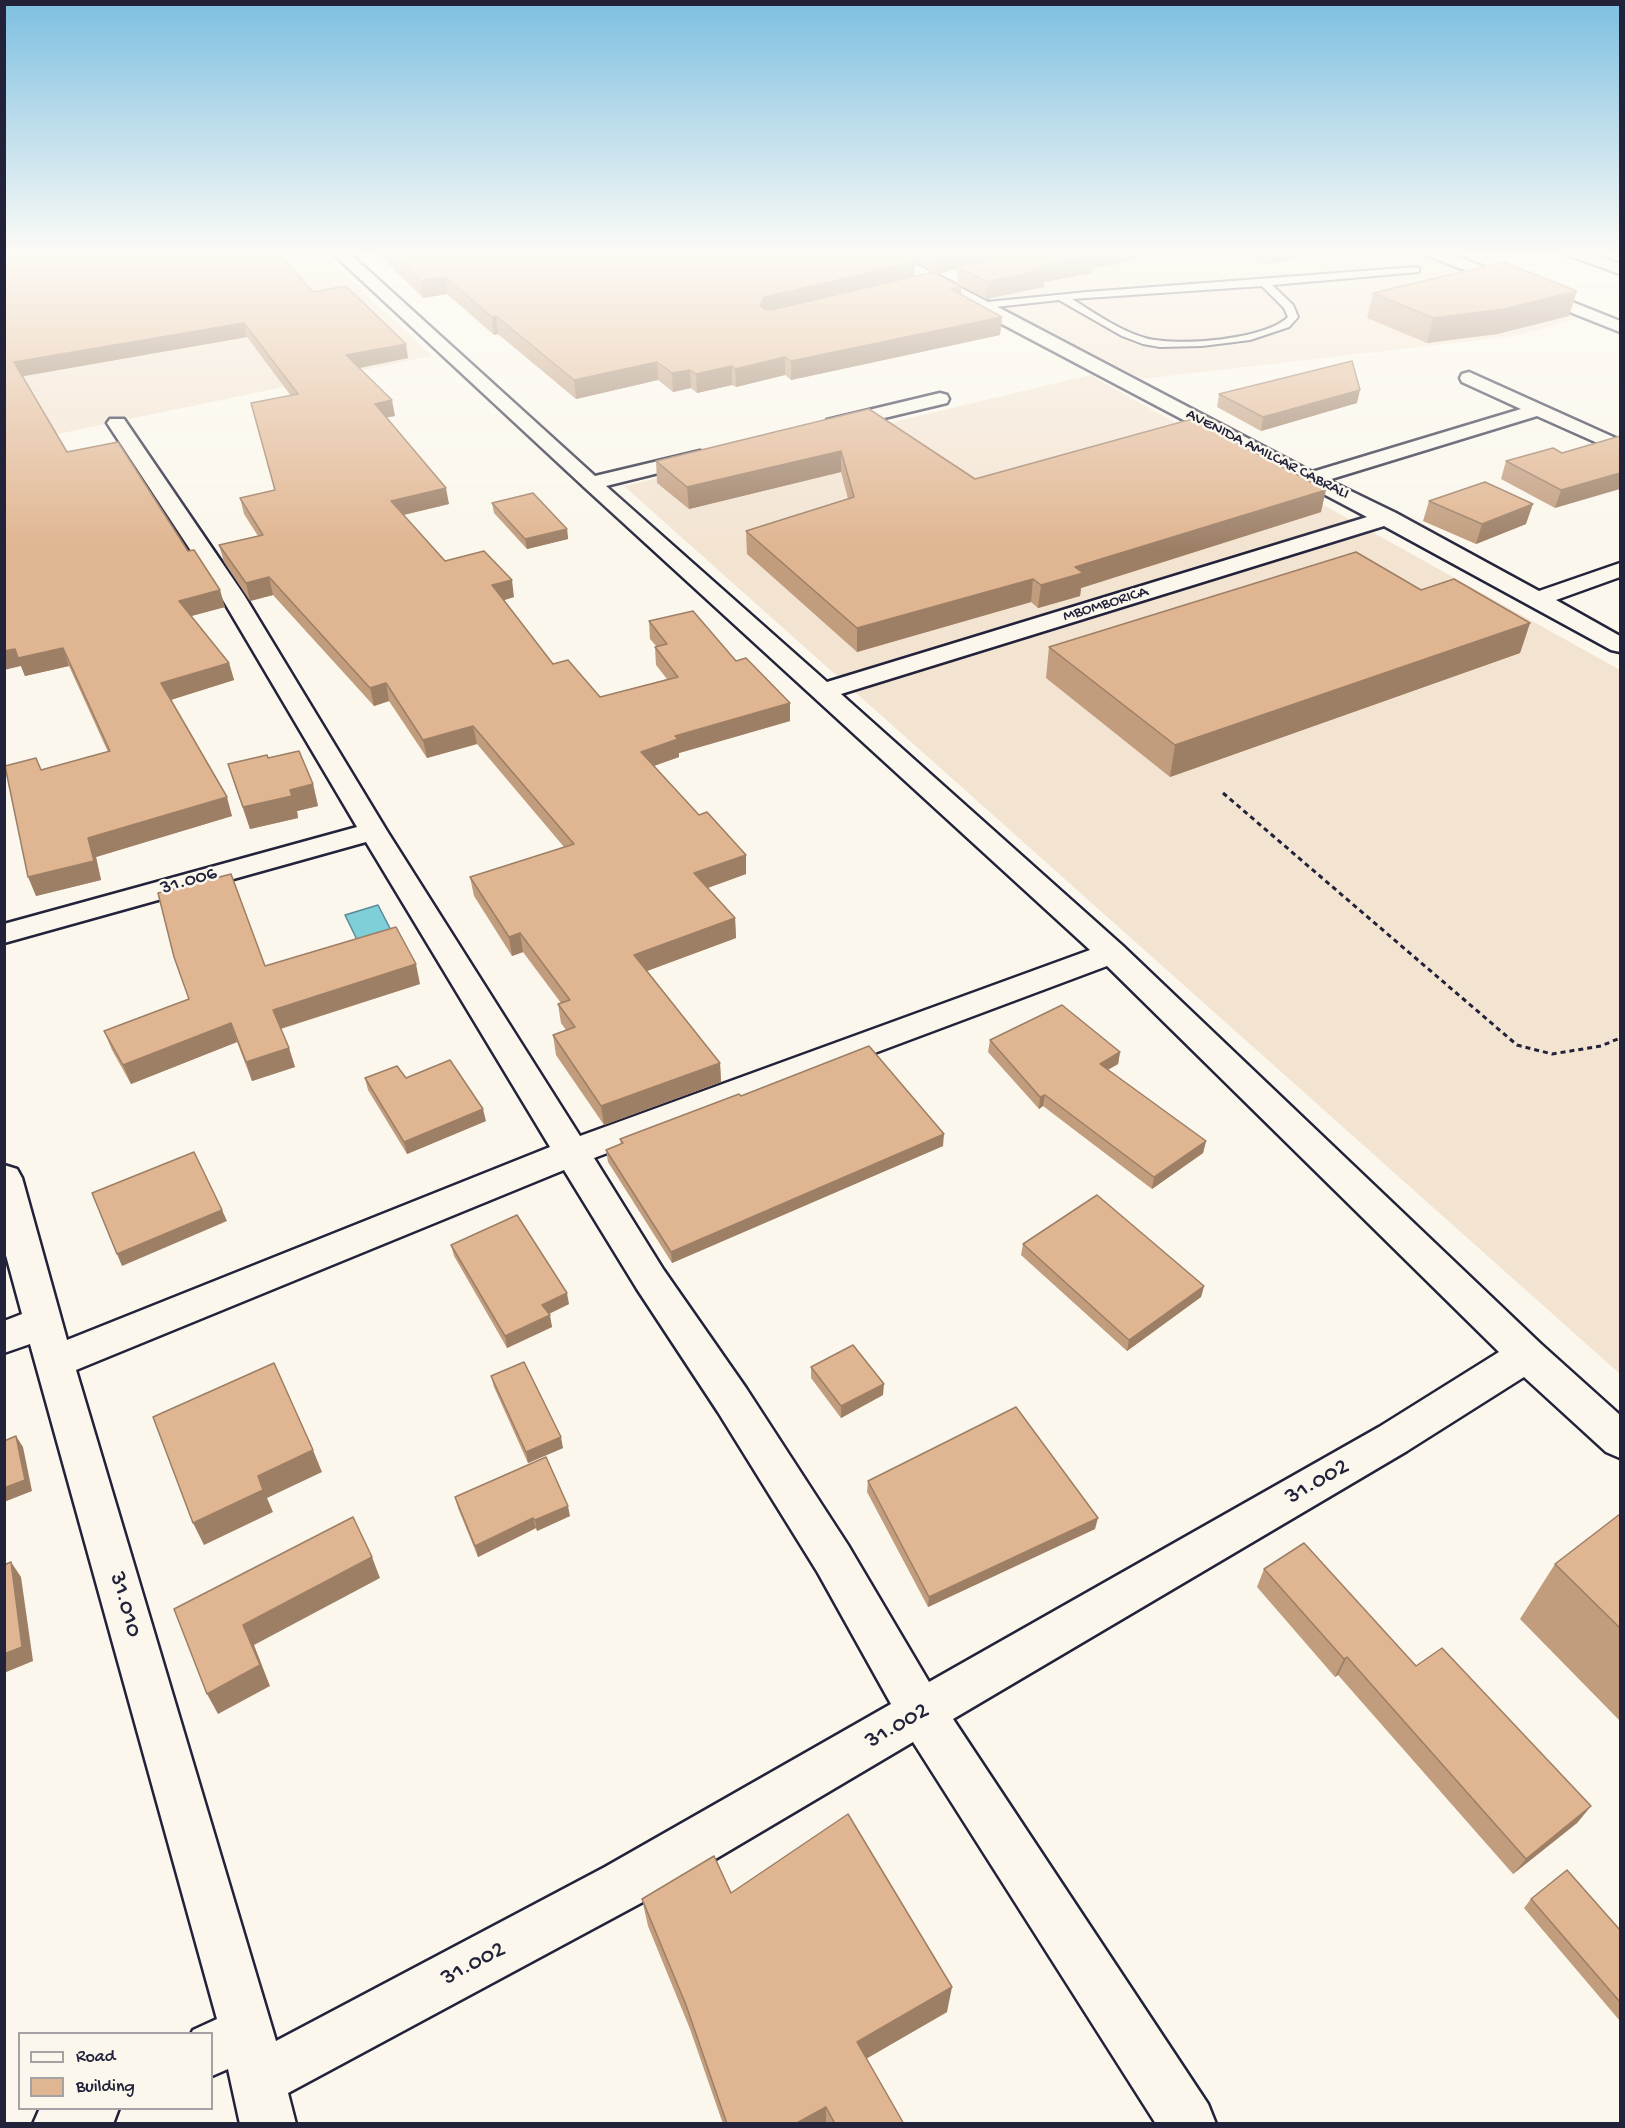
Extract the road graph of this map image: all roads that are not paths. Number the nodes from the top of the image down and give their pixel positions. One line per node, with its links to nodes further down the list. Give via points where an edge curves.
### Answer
1 (446, 350): 11 (street)
2 (1063, 350): 10 (street, AVENIDA AMILCAR CABRALI)
3 (1469, 378): 5 (street)
4 (940, 399): 7 (street)
5 (1537, 410): 8 (street); 10 (street)
6 (117, 423): 17 (street, via 232,595)
7 (812, 430)
8 (1620, 447)
9 (719, 453): 11 (street)
10 (1312, 478): 12 (street, AVENIDA AMILCAR CABRALI)
11 (591, 483): 16 (street)
12 (1388, 518): 14 (street, AVENIDA AMILCAR CABRALI); 16 (street, MBOMBORICA)
13 (1620, 570): 14 (street)
14 (1538, 599): 15 (street, AVENIDA AMILCAR CABRALI)
15 (1620, 645)
16 (823, 691): 19 (street)
17 (373, 831): 18 (street, 31.006); 20 (street)
18 (4, 934)
19 (1112, 953): 20 (street); 23 (street)
20 (573, 1152): 22 (street); 25 (street, via 650,1279 832,1559)
21 (4, 1178): 22 (street, 31.010)
22 (34, 1340): 26 (street, 31.010)
23 (1527, 1355): 24 (street); 25 (street, 31.002, via 1393,1439)
24 (1620, 1440)
25 (922, 1714): 26 (street, 31.002, via 623,1885); 29 (street)
26 (246, 2071)
27 (90, 2110): 28 (street)
28 (61, 2124)
29 (1188, 2124)

